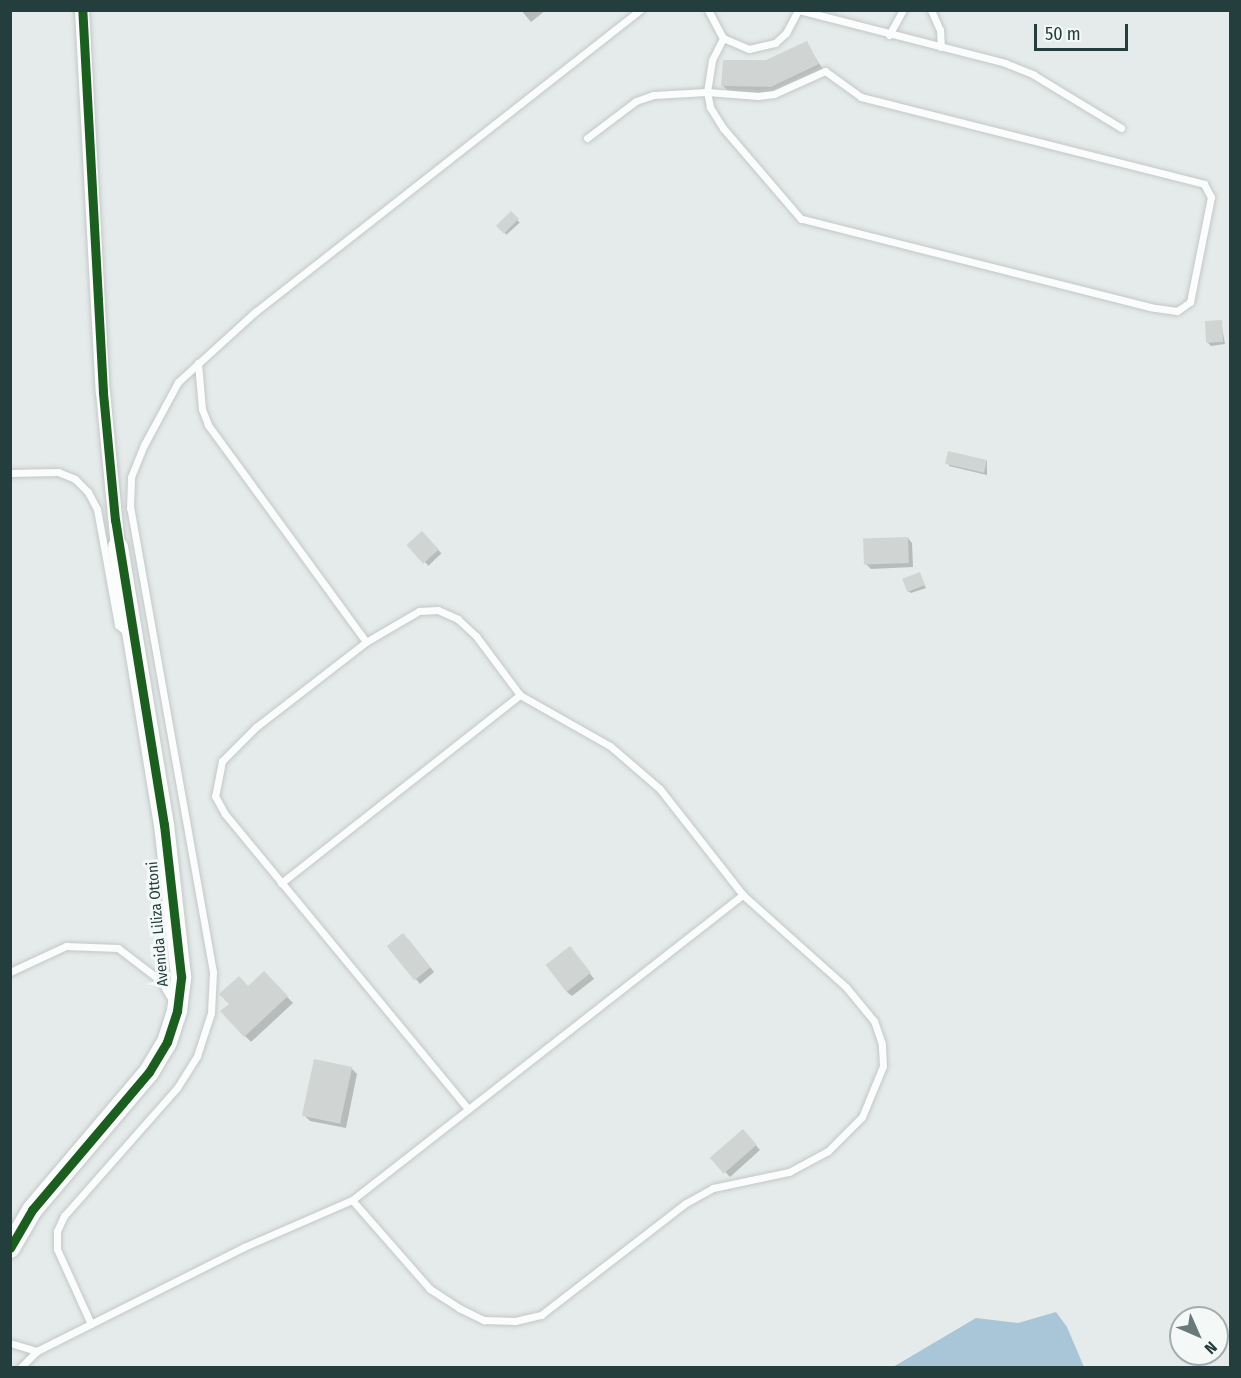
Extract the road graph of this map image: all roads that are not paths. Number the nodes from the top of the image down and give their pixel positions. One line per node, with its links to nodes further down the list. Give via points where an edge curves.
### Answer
1 (82, 10): 15 (street, via 103,392)
2 (640, 10): 13 (lane, via 255,312)
3 (708, 10): 8 (lane)
4 (798, 10): 7 (lane); 8 (lane, via 786,33 762,48 735,46)
5 (903, 10): 7 (lane)
6 (931, 10): 9 (lane, via 940,30)
7 (889, 35): 9 (lane)
8 (723, 38): 10 (lane, via 712,60)
9 (941, 47): 11 (lane, via 1005,63 1034,75)
10 (707, 92): 10 (lane, via 723,128 790,211 801,219 1150,307 1177,311 1190,302 1212,198 1204,184 861,98 825,71 758,96); 12 (lane, via 673,92 636,101)
11 (1121, 128)
12 (587, 138)
13 (198, 363): 17 (lane, via 202,409 208,425); 26 (lane, via 178,382 144,445 131,477 130,508 213,972 211,1012 197,1056 177,1088 64,1216 57,1231 57,1249)
14 (10, 473): 16 (lane, via 58,472 75,479 88,492 97,508 118,625)
15 (118, 547): 16 (street, Avenida Liliza Ottoni)
16 (133, 637): 22 (street, Avenida Liliza Ottoni, via 164,825 181,976)
17 (366, 642): 18 (lane, via 419,610 438,610 458,619 476,636); 19 (lane, via 256,728 222,761 215,796)
18 (520, 694): 19 (lane); 20 (lane, via 610,746 660,789)
19 (281, 883): 23 (lane)
20 (743, 895): 23 (lane); 24 (lane, via 846,987 874,1021 882,1044 883,1066 875,1093 862,1117 828,1150 789,1172 713,1188 687,1203 541,1315 515,1321 484,1320 430,1289)
21 (10, 972): 22 (lane, via 66,946 118,948 161,981)
22 (177, 1011): 25 (street, Avenida Liliza Ottoni, via 167,1042 149,1072 33,1210)
23 (468, 1109): 24 (lane)
24 (352, 1200): 26 (lane, via 244,1247)
25 (10, 1248)
26 (91, 1324): 28 (lane)
27 (10, 1343): 28 (lane)
28 (37, 1351): 29 (lane)
29 (20, 1368)

